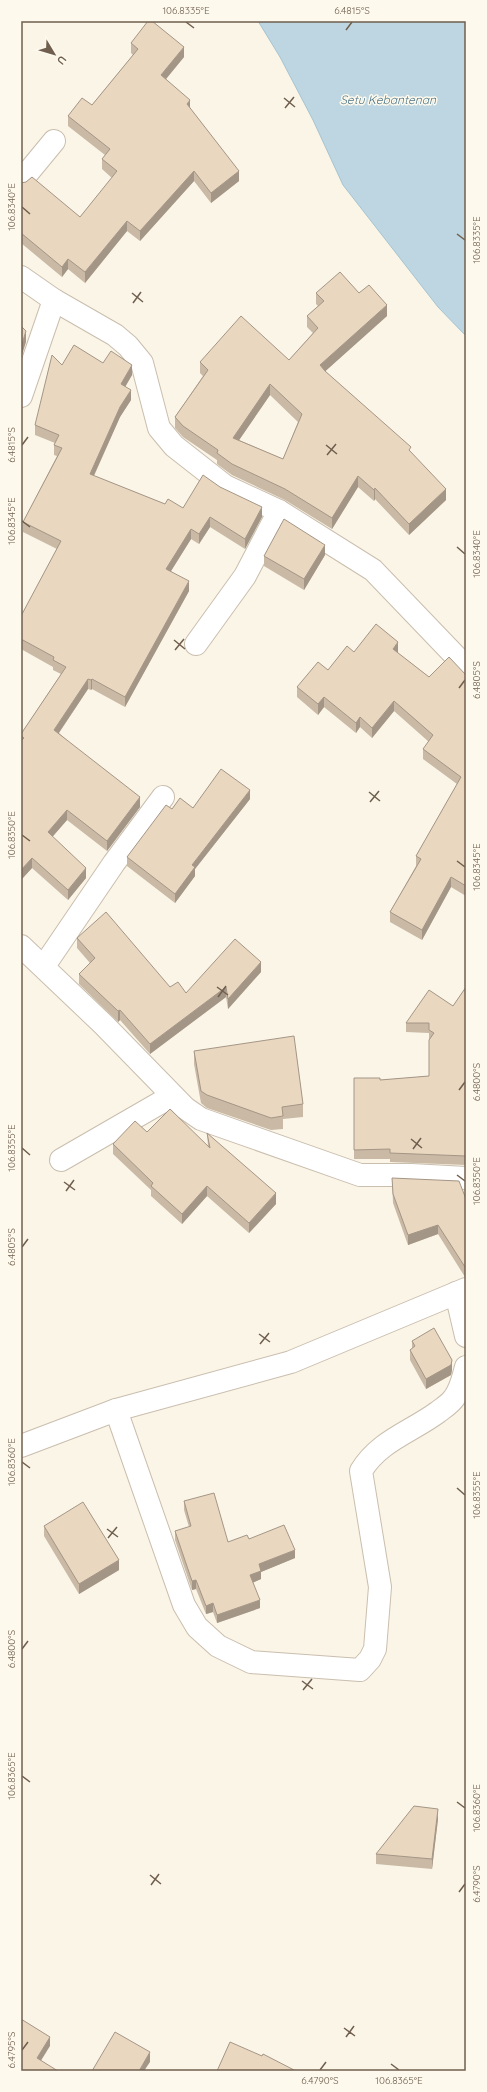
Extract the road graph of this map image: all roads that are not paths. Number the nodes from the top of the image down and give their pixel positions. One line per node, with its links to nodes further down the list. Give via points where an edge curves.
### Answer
1 (54, 141): 2 (street)
2 (21, 181)
3 (21, 277): 4 (street)
4 (54, 300): 5 (street); 6 (street, via 115,335 142,363 160,428 174,446 225,486)
5 (21, 396)
6 (279, 511): 7 (street, via 245,576); 8 (street, via 373,570)
7 (196, 644)
8 (466, 666)
9 (163, 797): 11 (street, via 114,863)
10 (21, 946): 11 (street)
11 (44, 966): 12 (street)
12 (172, 1096): 13 (street); 14 (street, via 201,1119 360,1175)
13 (61, 1160)
14 (466, 1178)
15 (461, 1291): 16 (street); 18 (street, via 291,1362)
16 (466, 1336)
17 (466, 1367): 18 (street, via 461,1387 454,1399 420,1425 377,1450 361,1471 380,1587 375,1650 360,1670 251,1662 218,1646 197,1627 184,1605)
18 (116, 1410): 19 (street)
19 (21, 1446)

